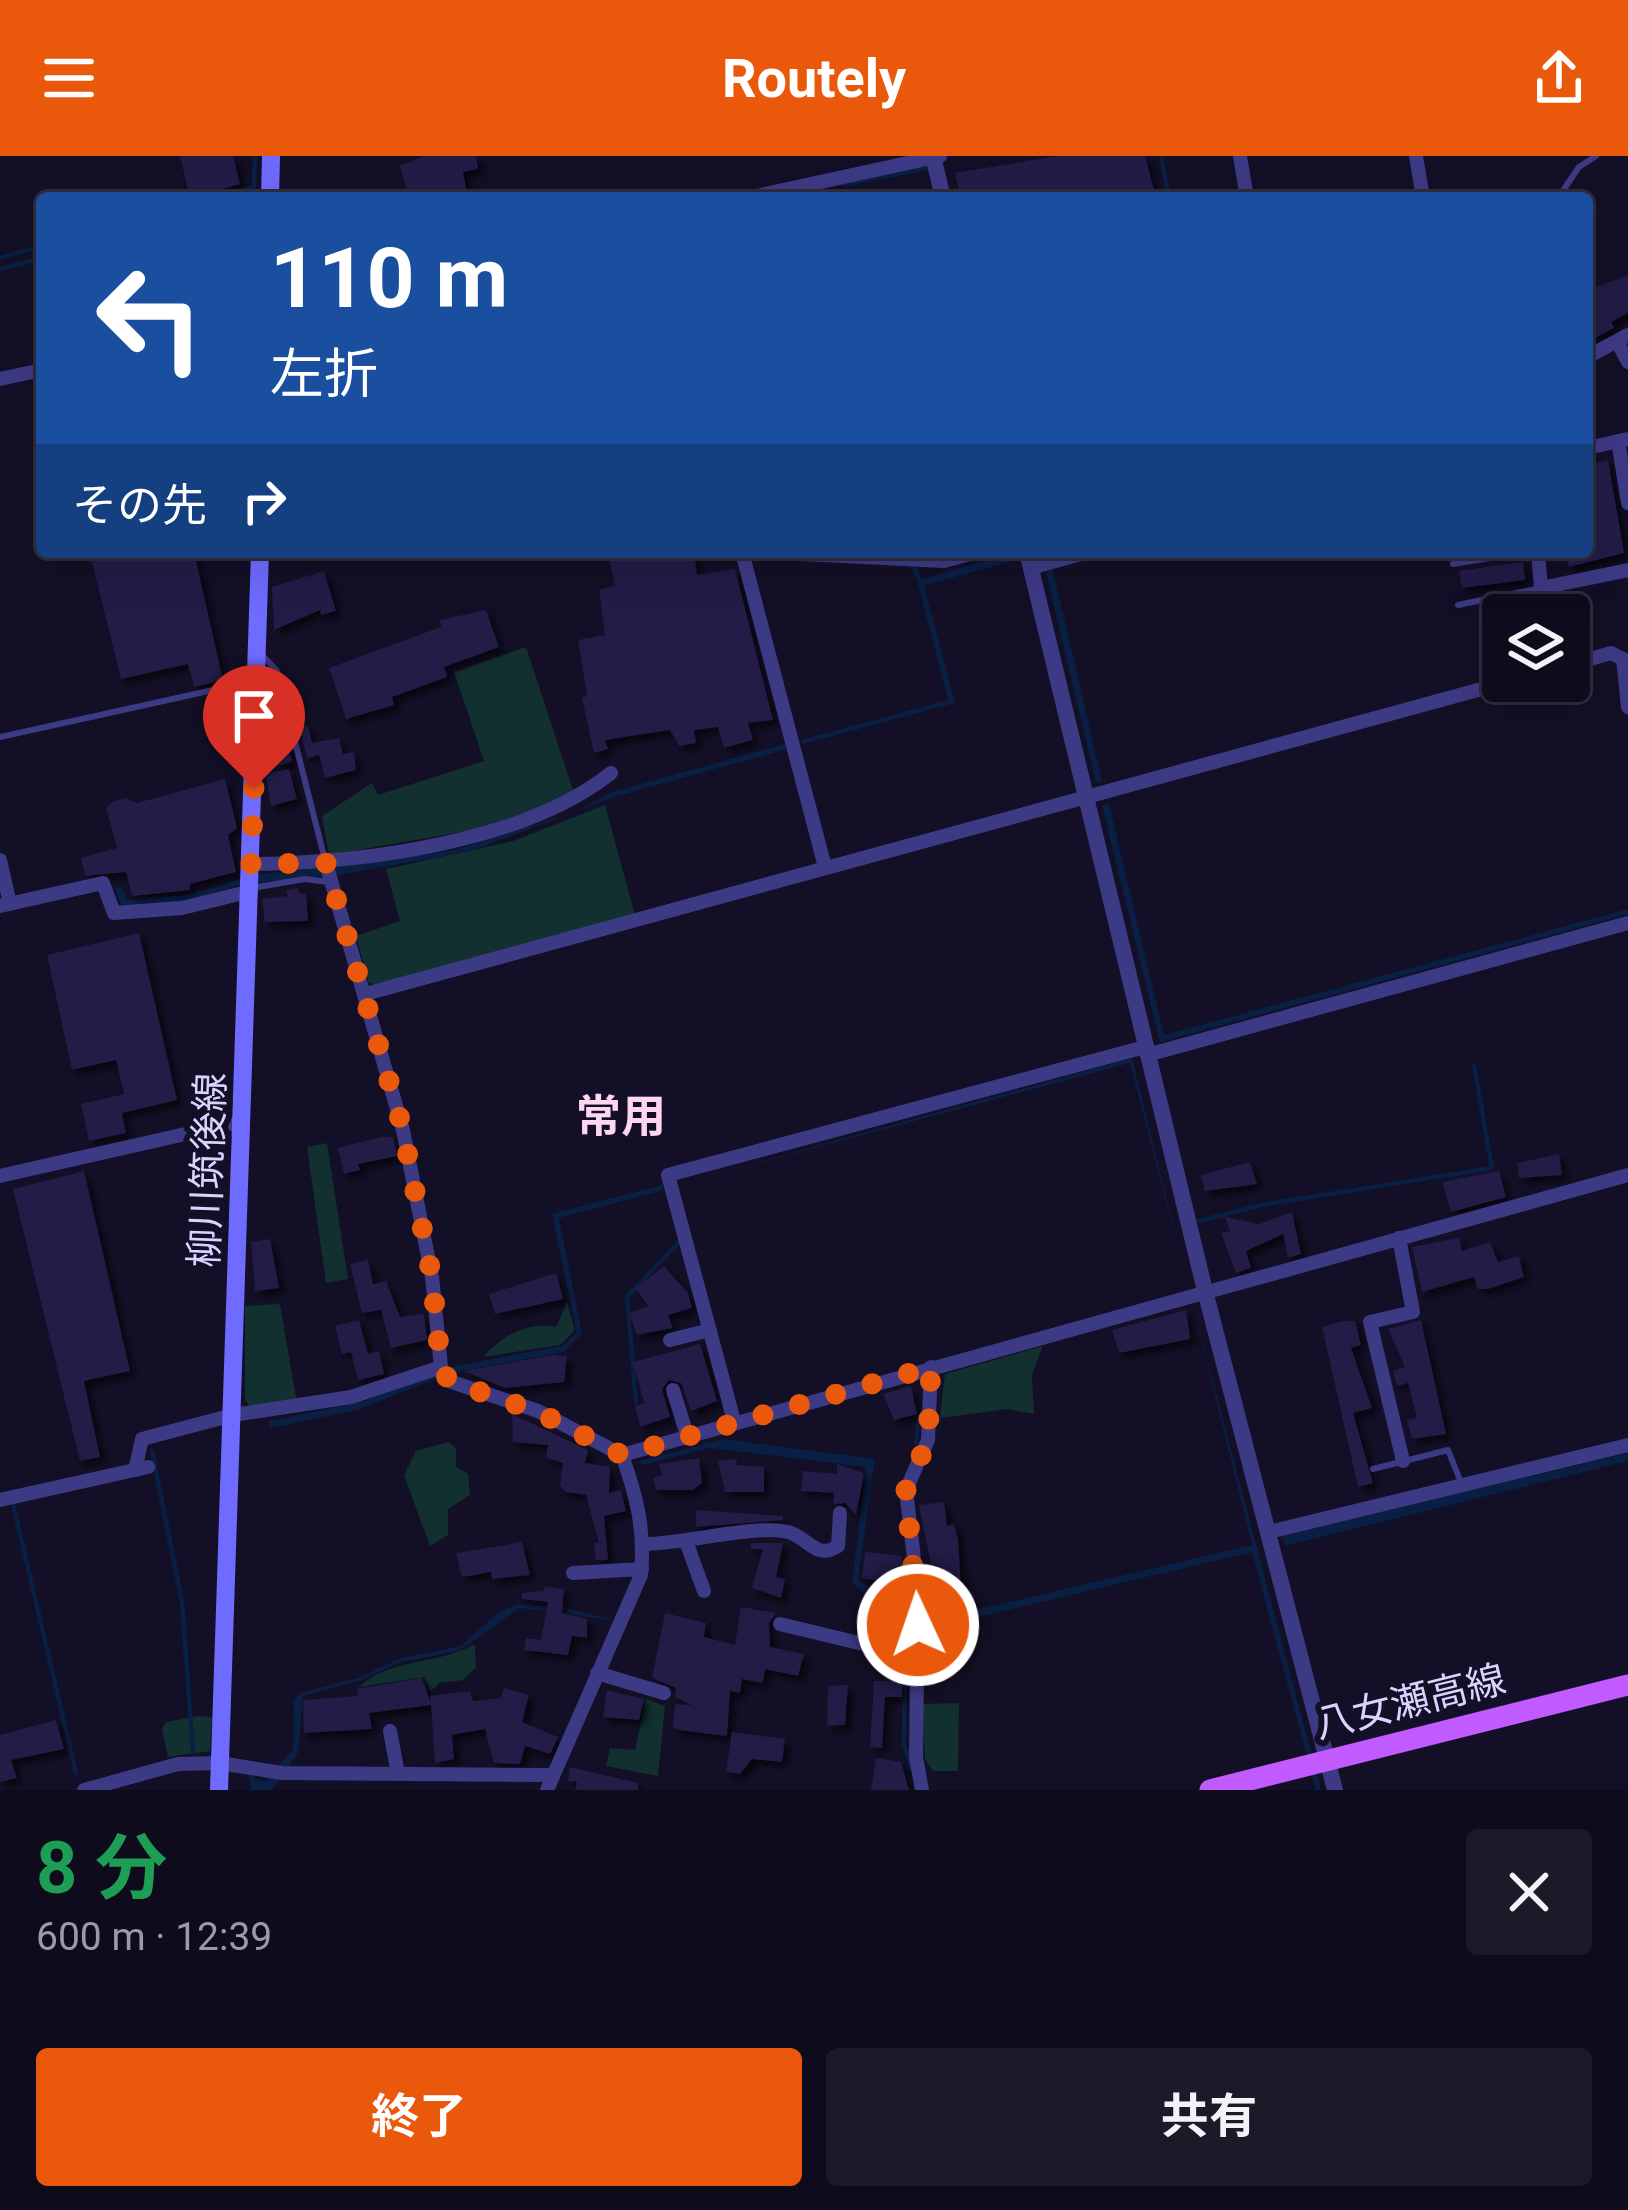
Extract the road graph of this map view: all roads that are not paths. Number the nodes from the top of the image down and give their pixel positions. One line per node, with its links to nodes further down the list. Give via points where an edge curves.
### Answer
1 (271, 156): 6 (main road)
2 (935, 156): 7 (street); 8 (street)
3 (1240, 156): 9 (street)
4 (1416, 156): 10 (street)
5 (1596, 156): 11 (lane)
6 (270, 192)
7 (774, 192)
8 (942, 192)
9 (1246, 192)
10 (1422, 192)
11 (1562, 192)
12 (1626, 348): 13 (street)
13 (1593, 356)
14 (36, 371): 15 (street)
15 (0, 379)
16 (1623, 441): 17 (street); 18 (street)
17 (1593, 447)
18 (1628, 503)
19 (260, 558): 30 (main road, 柳川筑後線)
20 (744, 558): 41 (street)
21 (883, 558): 22 (street)
22 (955, 558)
23 (1490, 558): 26 (lane)
24 (1538, 558): 28 (street)
25 (1029, 560): 37 (street)
26 (1453, 564)
27 (1628, 569): 28 (street)
28 (1541, 588): 29 (lane)
29 (1458, 605)
30 (257, 650): 32 (main road, 柳川筑後線); 39 (lane, via 277,671)
31 (1590, 659): 34 (street, via 1612,653 1623,659)
32 (256, 680): 35 (lane); 40 (main road, 柳川筑後線)
33 (1482, 689): 37 (street)
34 (1628, 707)
35 (0, 737)
36 (610, 773): 39 (street, via 564,804 515,820)
37 (1086, 798): 41 (street); 47 (street)
38 (0, 860): 44 (street)
39 (326, 863): 40 (street); 42 (street)
40 (251, 864): 43 (main road, 柳川筑後線)
41 (825, 867): 46 (street)
42 (331, 882): 43 (lane); 46 (street)
43 (251, 889): 44 (street, via 182,908 114,913 104,884); 48 (main road, 柳川筑後線)
44 (5, 905)
45 (1628, 923): 47 (street)
46 (365, 994): 55 (street, via 403,1130)
47 (1146, 1051): 52 (street); 53 (street, via 668,1175)
48 (243, 1121): 50 (street); 58 (main road, 柳川筑後線)
49 (1628, 1175): 51 (street)
50 (0, 1176)
51 (1399, 1238): 52 (street); 63 (street, via 1413,1312 1370,1322)
52 (1205, 1291): 56 (street); 68 (street)
53 (710, 1330): 54 (street); 59 (street)
54 (670, 1340)
55 (441, 1367): 58 (street, via 351,1397); 62 (street, via 449,1381 538,1412)
56 (931, 1367): 59 (street); 75 (street, via 928,1440 906,1490)
57 (673, 1390): 60 (street)
58 (233, 1415): 66 (street, via 142,1438 142,1468); 81 (main road, 柳川筑後線)
59 (734, 1421): 60 (street)
60 (687, 1435): 62 (street)
61 (1628, 1445): 65 (street)
62 (622, 1455): 69 (street)
63 (1403, 1461): 64 (lane); 65 (lane, via 1448,1450)
64 (1373, 1469)
65 (1462, 1485): 68 (street)
66 (0, 1500)
67 (840, 1513): 70 (street, via 831,1551 790,1532)
68 (1269, 1532): 80 (street)
69 (644, 1544): 70 (street); 71 (street)
70 (687, 1544): 73 (street)
71 (642, 1569): 72 (street); 76 (street)
72 (572, 1573)
73 (704, 1591)
74 (780, 1624): 75 (street)
75 (917, 1657): 86 (street)
76 (597, 1673): 78 (street); 83 (street)
77 (1628, 1685): 80 (main road, 八女瀬高線)
78 (664, 1693)
79 (390, 1731): 82 (street)
80 (1327, 1760): 87 (main road, 八女瀬高線); 88 (street)
81 (220, 1763): 82 (street); 84 (street, via 178,1764); 85 (main road, 柳川筑後線)
82 (405, 1780): 83 (street)
83 (548, 1783)
84 (84, 1790)
85 (220, 1790)
86 (922, 1790)
87 (1210, 1790)
88 (1335, 1790)

